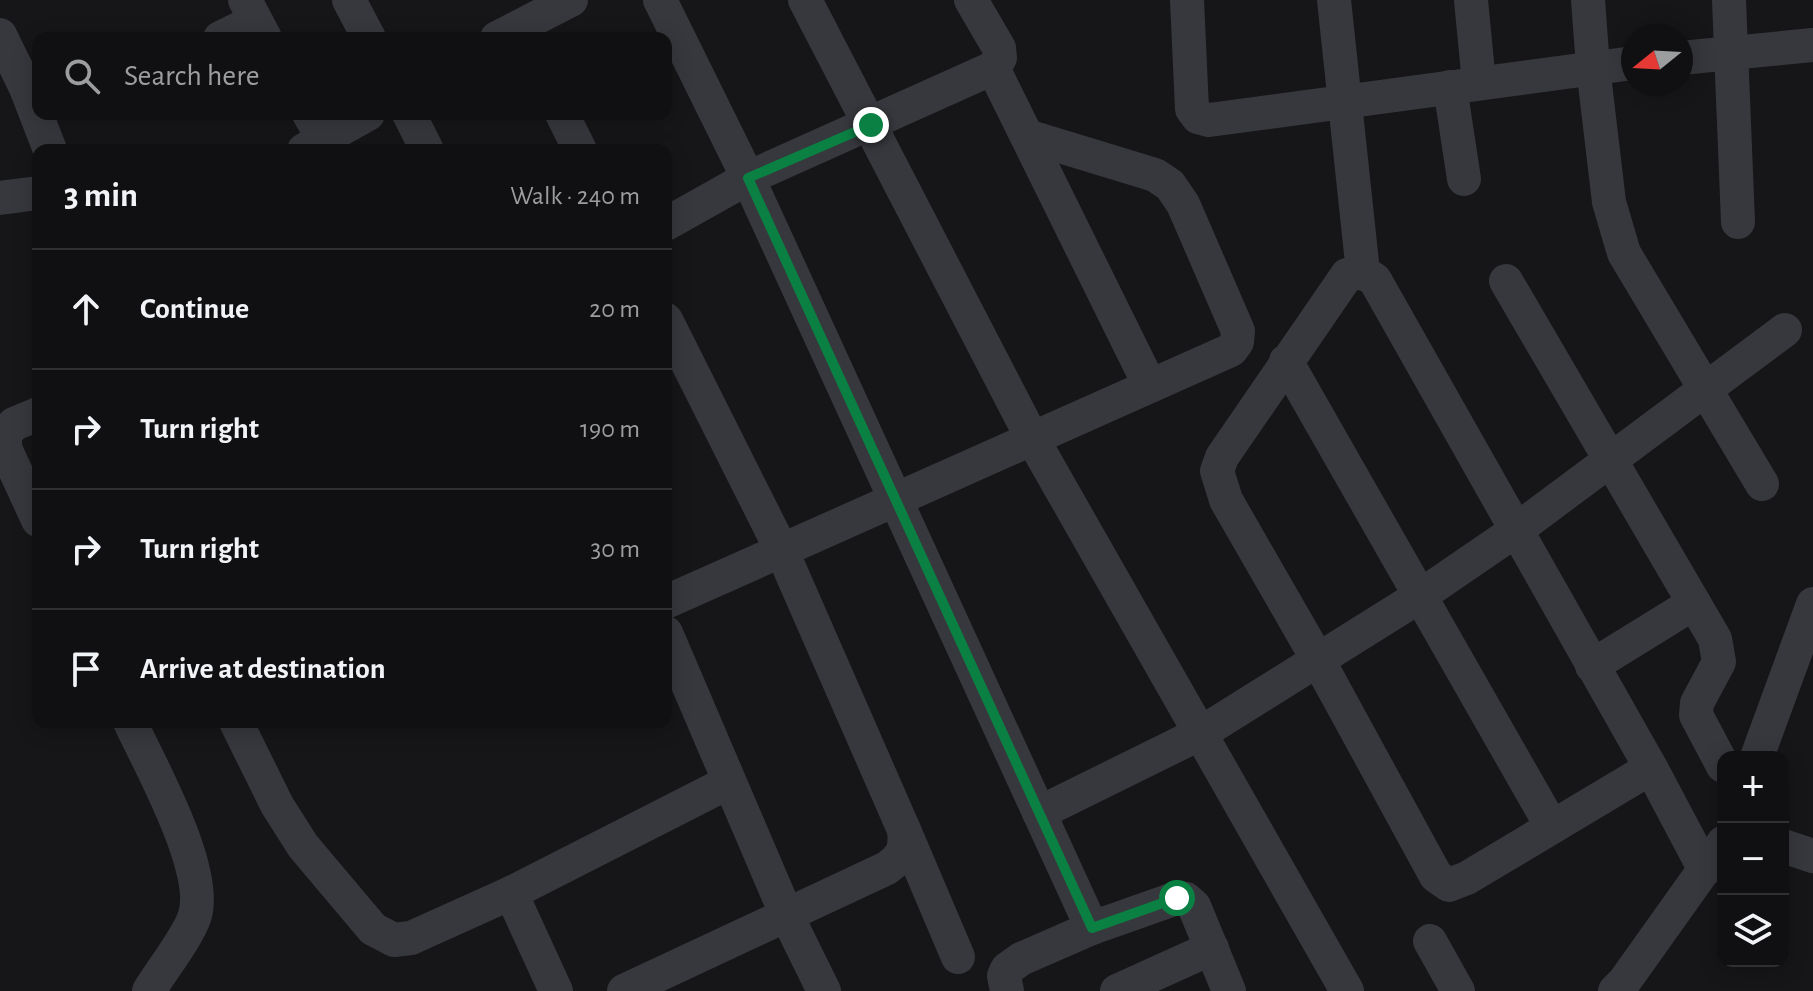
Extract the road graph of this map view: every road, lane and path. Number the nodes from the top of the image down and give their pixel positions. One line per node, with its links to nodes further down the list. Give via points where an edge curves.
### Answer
1 (349, 0): 14 (street)
2 (571, 0): 12 (street)
3 (660, 0): 36 (street)
4 (805, 0): 30 (street)
5 (971, 0): 21 (street, via 999,48)
6 (1187, 0): 24 (street, via 1190,93 1198,117 1209,120)
7 (1334, 0): 24 (street)
8 (1471, 0): 22 (street)
9 (1588, 0): 20 (street)
10 (1729, 0): 17 (street)
11 (255, 20): 13 (street)
12 (511, 25)
13 (232, 32)
14 (366, 32)
15 (0, 35): 23 (street)
16 (1813, 45): 17 (street)
17 (1731, 54): 18 (street); 41 (street)
18 (1693, 57)
19 (1621, 64): 20 (street)
20 (1593, 67): 22 (street); 48 (street, via 1614,225 1624,253)
21 (993, 68): 30 (street); 32 (street)
22 (1464, 85): 24 (street); 37 (street)
23 (21, 88): 25 (street)
24 (1346, 101): 42 (street)
25 (32, 112)
26 (36, 120): 33 (street)
27 (352, 120): 31 (street)
28 (412, 120): 34 (street)
29 (565, 120): 35 (street)
30 (871, 125): 36 (street); 50 (street)
31 (312, 135)
32 (1027, 136): 47 (street); 47 (street, via 1155,175 1183,204 1238,331 1237,342 1231,350)
33 (47, 144)
34 (424, 144)
35 (577, 144)
36 (748, 178): 40 (street); 53 (street)
37 (1464, 179)
38 (32, 194): 39 (street)
39 (0, 198)
40 (672, 221)
41 (1738, 222)
42 (1363, 272): 46 (street, via 1347,275); 55 (street, via 1375,280)
43 (1506, 281): 51 (street)
44 (1785, 330): 48 (street)
45 (672, 332): 56 (street)
46 (1286, 361): 57 (street); 62 (street, via 1217,471 1226,500)
47 (1150, 386): 50 (street)
48 (1707, 389): 51 (street); 52 (street)
49 (32, 416): 54 (street, via 5,434 5,448)
50 (1032, 438): 53 (street); 66 (street)
51 (1610, 460): 55 (street); 59 (street)
52 (1762, 484)
53 (895, 498): 56 (street); 71 (street)
54 (32, 507)
55 (1515, 531): 57 (street); 63 (street)
56 (781, 549): 58 (street); 73 (street)
57 (1420, 596): 62 (street); 72 (street)
58 (672, 599)
59 (1694, 603): 63 (street); 68 (street, via 1715,639 1719,662 1696,715)
60 (1813, 604): 67 (street)
61 (672, 647): 70 (street)
62 (1318, 660): 66 (street); 72 (street, via 1436,876 1449,885 1467,878)
63 (1592, 666): 69 (street)
64 (133, 728): 83 (street, via 187,847 197,889 195,917)
65 (239, 728): 77 (street, via 303,846 373,929 394,940 411,938)
66 (1201, 733): 71 (street); 90 (street)
67 (1759, 751)
68 (1717, 755)
69 (1651, 768): 72 (street); 75 (street)
70 (729, 782): 77 (street); 78 (street)
71 (1039, 813): 79 (street)
72 (1552, 827)
73 (904, 830): 78 (street, via 901,858); 82 (street)
74 (1789, 848): 76 (street)
75 (1714, 856): 92 (street)
76 (1813, 856)
77 (511, 893): 84 (street)
78 (787, 916): 85 (street); 86 (street)
79 (1092, 928): 81 (street, via 1165,900 1186,899); 87 (street, via 1014,962 1004,976)
80 (1430, 941): 91 (street)
81 (1212, 948): 88 (street); 89 (street)
82 (958, 957)
83 (149, 991)
84 (556, 991)
85 (624, 991)
86 (824, 991)
87 (1007, 991)
88 (1117, 991)
89 (1229, 991)
90 (1347, 991)
91 (1458, 991)
92 (1615, 991)

